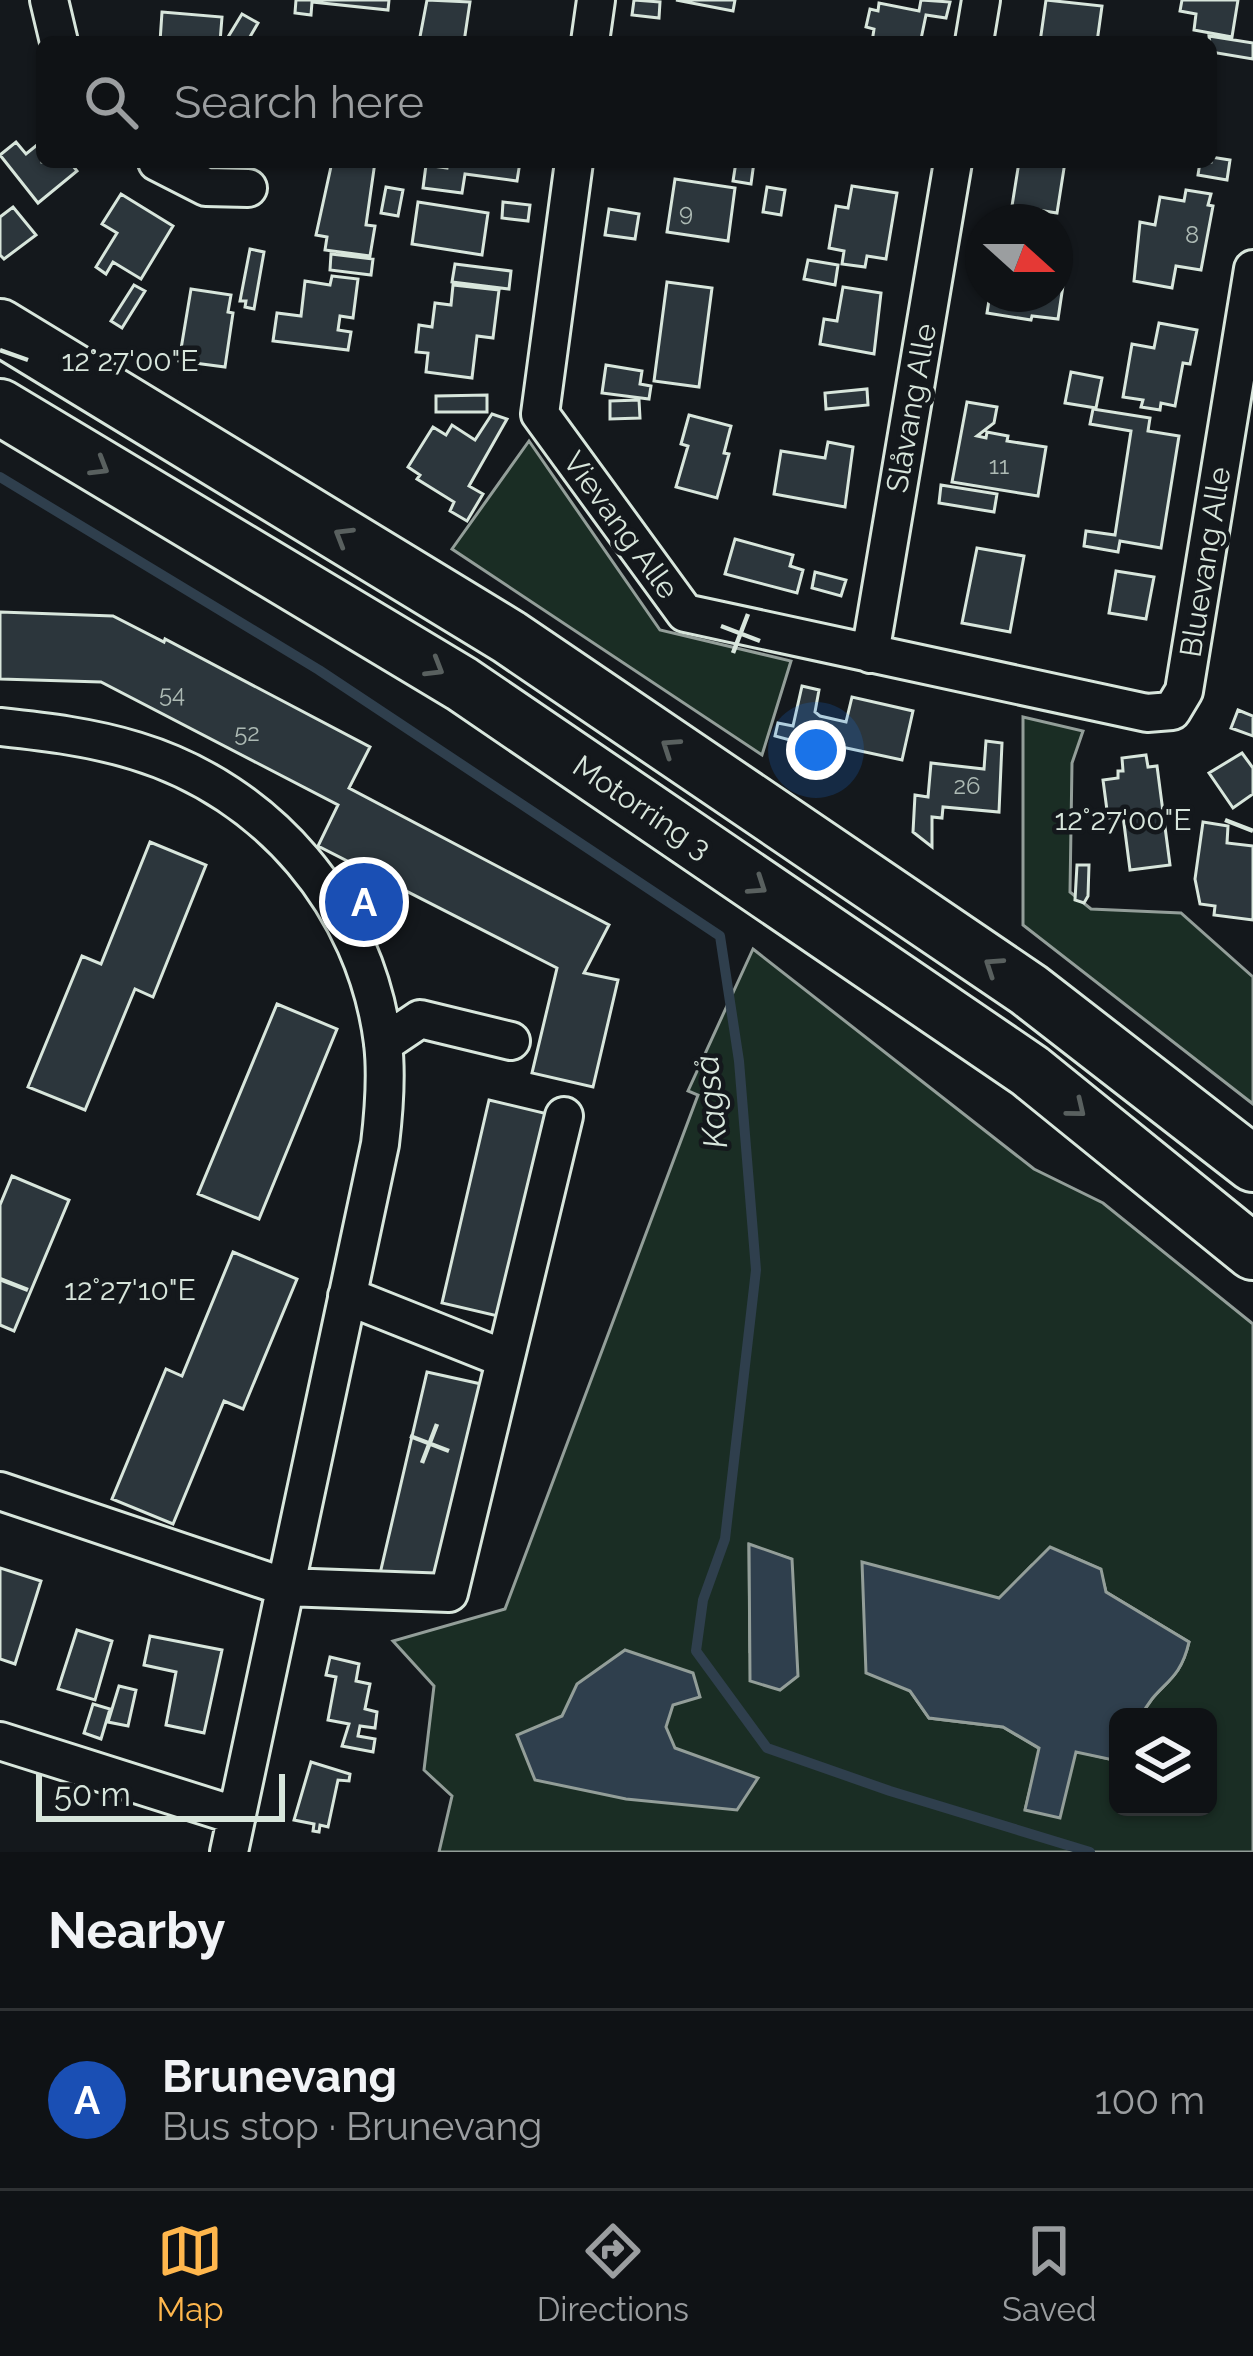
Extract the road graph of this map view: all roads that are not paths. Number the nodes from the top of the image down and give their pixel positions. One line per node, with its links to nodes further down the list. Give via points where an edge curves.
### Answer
1 (49, 0): 4 (street)
2 (596, 0): 5 (street)
3 (981, 0): 6 (street)
4 (58, 36)
5 (591, 36)
6 (975, 36)
7 (169, 168): 10 (street, via 206,187)
8 (573, 168): 14 (street, Vievang Alle, via 540,415 685,614)
9 (952, 168): 14 (street, Slåvang Alle)
10 (248, 188)
11 (1253, 269): 15 (street, Bluevang Alle, via 1184,691)
12 (0, 327): 20 (highway, one-way to 12, via 1029,990 509,637)
13 (0, 406): 21 (highway, Motorring 3, one-way to 21, via 462,684 1030,1071)
14 (869, 654): 15 (street, Vievang Alle, via 1147,713)
15 (1172, 711)
16 (0, 727): 18 (street, via 140,752 246,805 327,887 370,979)
17 (511, 1041): 18 (street, via 419,1019)
18 (383, 1044): 22 (street, via 380,1144)
19 (563, 1116): 23 (street)
20 (1253, 1164)
21 (1253, 1252)
22 (347, 1297): 23 (street); 25 (street)
23 (505, 1359): 25 (street, via 448,1593)
24 (0, 1491): 25 (street)
25 (285, 1588): 27 (street)
26 (0, 1741): 27 (street)
27 (233, 1834)

